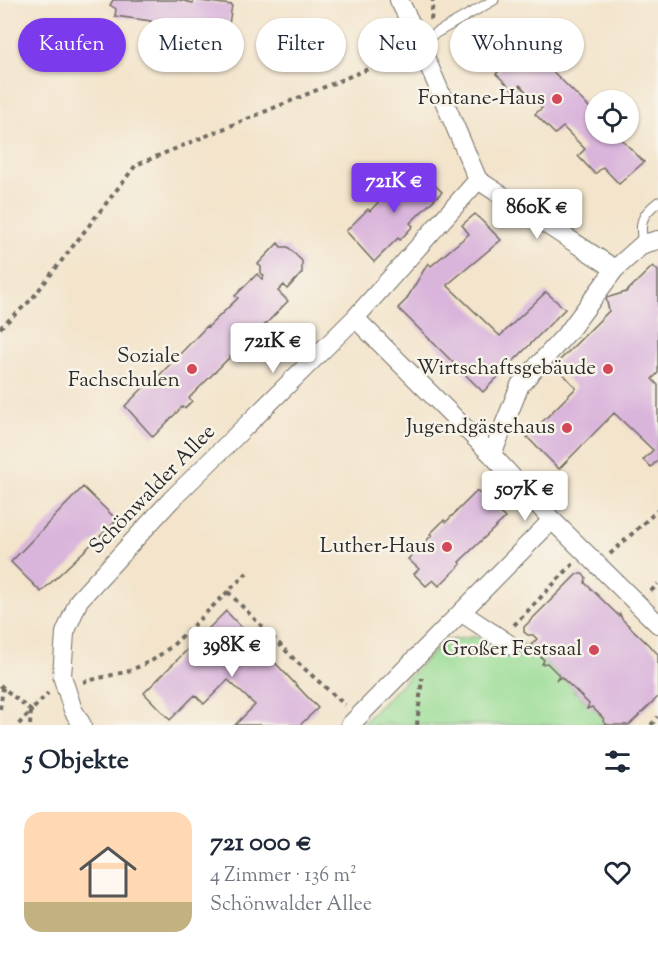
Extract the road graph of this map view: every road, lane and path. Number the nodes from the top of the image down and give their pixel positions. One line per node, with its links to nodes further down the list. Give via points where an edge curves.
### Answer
1 (399, 0): 3 (street)
2 (494, 0): 4 (lane)
3 (410, 18)
4 (438, 34)
5 (358, 71): 12 (path, via 136,165 31,300)
6 (437, 72): 7 (street)
7 (478, 180): 10 (street); 11 (street, Schönwalder Allee)
8 (658, 202): 9 (lane, via 647,210 640,227)
9 (650, 242): 10 (street)
10 (615, 269): 13 (street, via 568,331 519,385)
11 (355, 318): 13 (street); 25 (street, Schönwalder Allee, via 171,500 79,600 65,633)
12 (0, 328)
13 (492, 455): 15 (street)
14 (658, 510): 17 (path)
15 (552, 520): 16 (street); 20 (street)
16 (576, 543): 17 (street); 22 (path, via 574,563)
17 (598, 565): 21 (street)
18 (247, 573): 19 (path)
19 (228, 592): 25 (path, via 153,660 129,671); 29 (path)
20 (462, 613): 22 (street); 23 (street)
21 (658, 624)
22 (506, 642)
23 (420, 655): 29 (street); 33 (path, via 425,660)
24 (1, 686): 26 (path); 27 (path)
25 (64, 687): 27 (path, via 47,693); 32 (street, Schönwalder Allee)
26 (0, 709)
27 (31, 711): 30 (path); 31 (path)
28 (658, 717): 34 (path)
29 (354, 721)
30 (18, 725)
31 (30, 725)
32 (82, 725)
33 (417, 725)
34 (651, 725)

